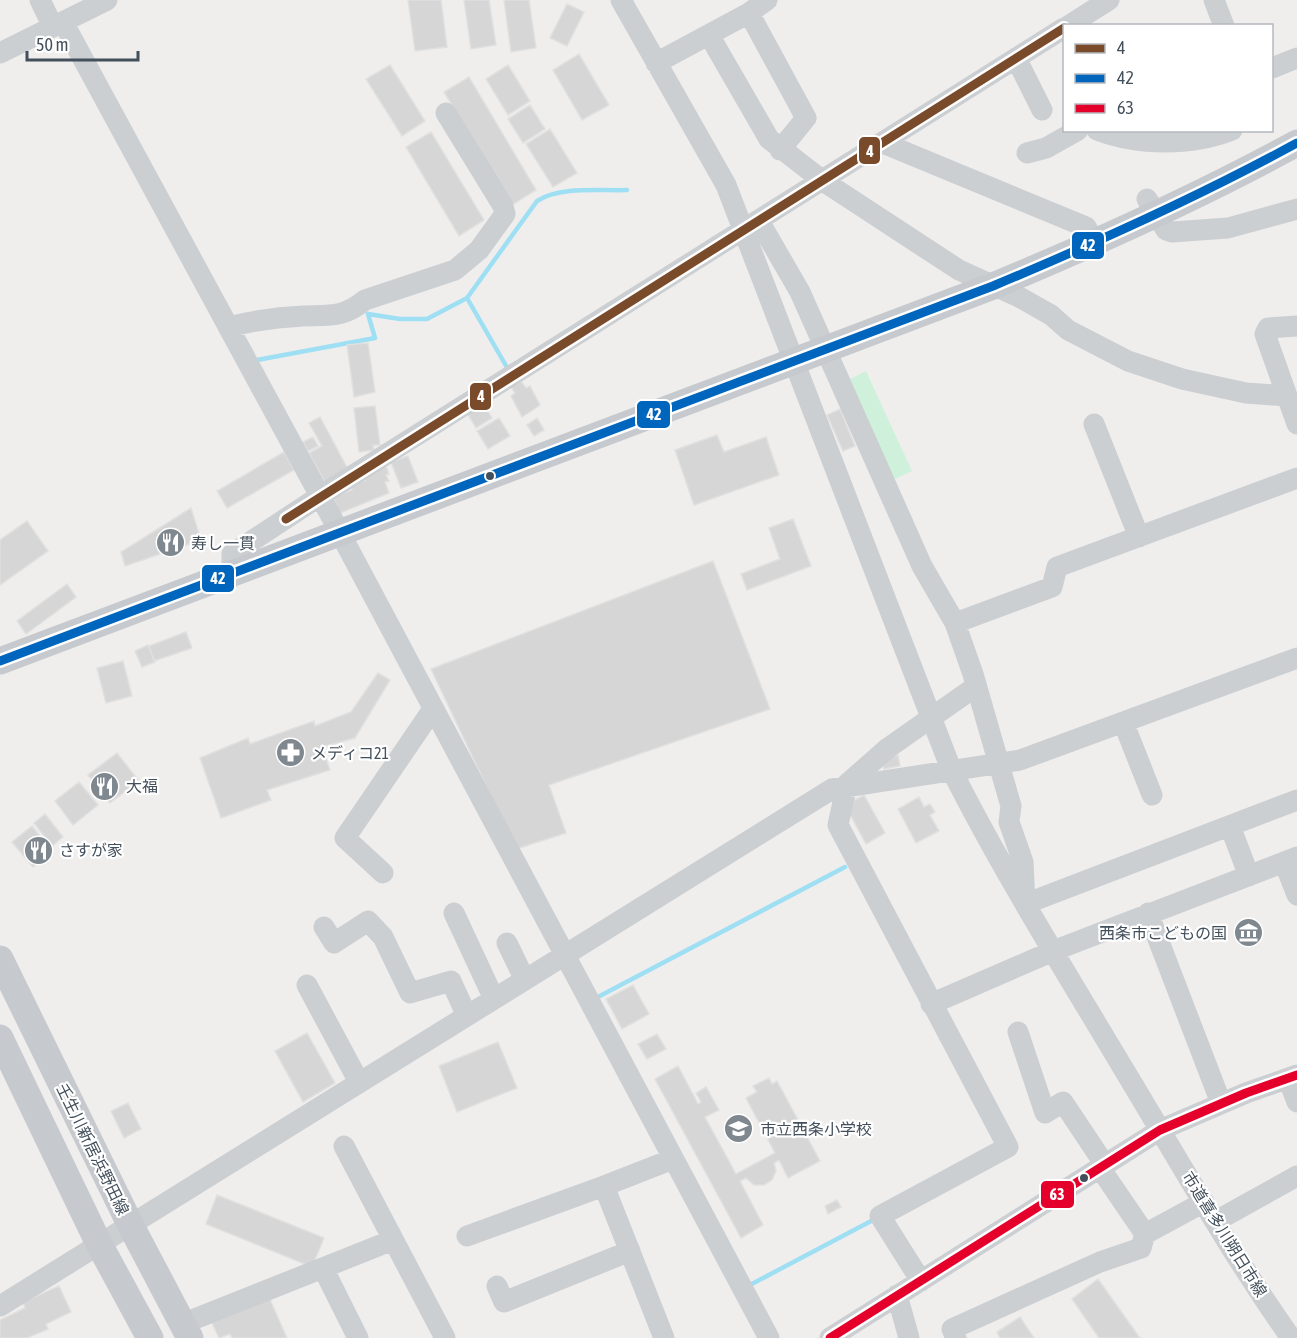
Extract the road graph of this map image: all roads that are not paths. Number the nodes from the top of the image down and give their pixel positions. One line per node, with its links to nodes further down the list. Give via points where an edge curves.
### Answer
1 (40, 0): 8 (street)
2 (107, 0): 8 (street)
3 (621, 0): 16 (street)
4 (767, 0): 7 (street)
5 (1109, 0): 9 (street)
6 (1214, 0): 10 (street)
7 (749, 13): 12 (street); 25 (street, via 806,118)
8 (58, 24): 13 (street); 34 (street)
9 (1073, 24)
10 (1223, 24)
11 (1063, 30): 14 (street)
12 (710, 35): 16 (street); 25 (street, via 769,140)
13 (0, 53)
14 (1016, 58): 18 (street); 23 (street)
15 (1297, 58): 17 (street)
16 (656, 63): 30 (street)
17 (1273, 68)
18 (1042, 110)
19 (446, 113): 34 (street, via 505,214 479,250 454,270 365,300 354,309 330,317 303,316)
20 (1074, 132): 26 (street, via 1046,148)
21 (1103, 132): 22 (street, via 1174,143 1196,142)
22 (1226, 132)
23 (883, 143): 27 (street); 31 (street, via 1086,227)
24 (1297, 143): 28 (main road)
25 (780, 150): 27 (street)
26 (1027, 153)
27 (823, 181): 30 (street); 32 (street, via 958,270)
28 (1152, 207): 29 (street, via 1166,230 1200,232 1265,220); 31 (main road)
29 (1297, 209)
30 (752, 226): 35 (street, via 800,292); 36 (street, 市道喜多川朔日市線); 41 (street)
31 (1095, 243): 32 (main road)
32 (993, 286): 35 (main road); 37 (street, via 1019,297 1068,330 1128,361 1182,379 1246,393)
33 (1297, 326): 37 (street, via 1268,328 1265,334)
34 (228, 327): 41 (street)
35 (826, 350): 36 (main road); 45 (street, via 922,566)
36 (794, 362): 42 (main road); 50 (street, 市道喜多川朔日市線)
37 (1287, 396): 39 (street)
38 (1094, 424): 43 (street)
39 (1297, 424)
40 (1297, 478): 43 (street)
41 (320, 496): 42 (street); 44 (street, via 232,554)
42 (340, 533): 44 (main road); 49 (street)
43 (1138, 537): 45 (street, via 1057,567 1052,587)
44 (232, 574): 47 (main road)
45 (955, 623): 48 (street)
46 (1297, 658): 51 (street)
47 (0, 661)
48 (975, 687): 50 (street); 52 (street)
49 (433, 709): 59 (street, via 345,838); 68 (street)
50 (930, 719): 53 (street, 市道喜多川朔日市線); 54 (street, via 888,748)
51 (1124, 724): 52 (street, via 1020,760); 55 (street)
52 (998, 762): 53 (street); 62 (street, via 1011,806 1009,822 1023,862)
53 (951, 769): 54 (street); 62 (street, 市道喜多川朔日市線)
54 (847, 784): 68 (street, via 815,798); 73 (street, via 838,825)
55 (1152, 795)
56 (1297, 800): 57 (street)
57 (1230, 826): 60 (street); 62 (street)
58 (1291, 860): 60 (street); 61 (street)
59 (383, 873)
60 (1249, 876): 64 (street)
61 (1297, 895)
62 (1025, 904): 67 (street, 市道喜多川朔日市線)
63 (454, 913): 72 (street)
64 (1148, 913): 67 (street); 80 (street)
65 (324, 927): 74 (street, via 334,943 368,921 383,937 410,993 451,981)
66 (507, 943): 70 (street)
67 (1053, 951): 73 (street); 81 (street, 市道喜多川朔日市線)
68 (564, 956): 70 (street); 83 (street)
69 (0, 958): 89 (main road, 壬生川新居浜野田線)
70 (525, 980): 72 (street)
71 (307, 985): 78 (street)
72 (494, 999): 74 (street)
73 (932, 1004): 96 (street, via 1008,1147 880,1216)
74 (467, 1016): 78 (street)
75 (1018, 1032): 84 (street, via 1045,1113 1063,1102)
76 (0, 1038): 93 (main road)
77 (1293, 1077): 79 (street); 80 (street)
78 (359, 1082): 89 (street)
79 (1297, 1102)
80 (1221, 1103): 81 (street)
81 (1161, 1130): 84 (street); 87 (street, 市道喜多川朔日市線)
82 (344, 1146): 92 (street)
83 (673, 1159): 86 (street); 106 (street)
84 (1103, 1166): 90 (street); 96 (street)
85 (1297, 1176): 88 (street)
86 (604, 1186): 91 (street); 94 (street)
87 (1204, 1202): 88 (street, 市道喜多川朔日市線); 90 (street)
88 (1215, 1221): 101 (street, 市道喜多川朔日市線)
89 (130, 1226): 93 (street); 100 (main road, 壬生川新居浜野田線)
90 (1144, 1234): 109 (street, via 1141,1248 1100,1262 952,1329)
91 (467, 1236)
92 (393, 1240): 95 (street); 104 (street)
93 (99, 1245): 99 (street); 102 (main road)
94 (630, 1251): 97 (street, via 504,1302); 105 (street)
95 (323, 1268): 100 (street); 103 (street)
96 (921, 1281): 98 (street)
97 (497, 1286)
98 (897, 1295): 107 (street); 108 (street)
99 (0, 1306)
100 (186, 1331)
101 (1291, 1335)
102 (150, 1338)
103 (358, 1338)
104 (445, 1338)
105 (664, 1338)
106 (769, 1338)
107 (830, 1338)
108 (909, 1338)
109 (956, 1338)

